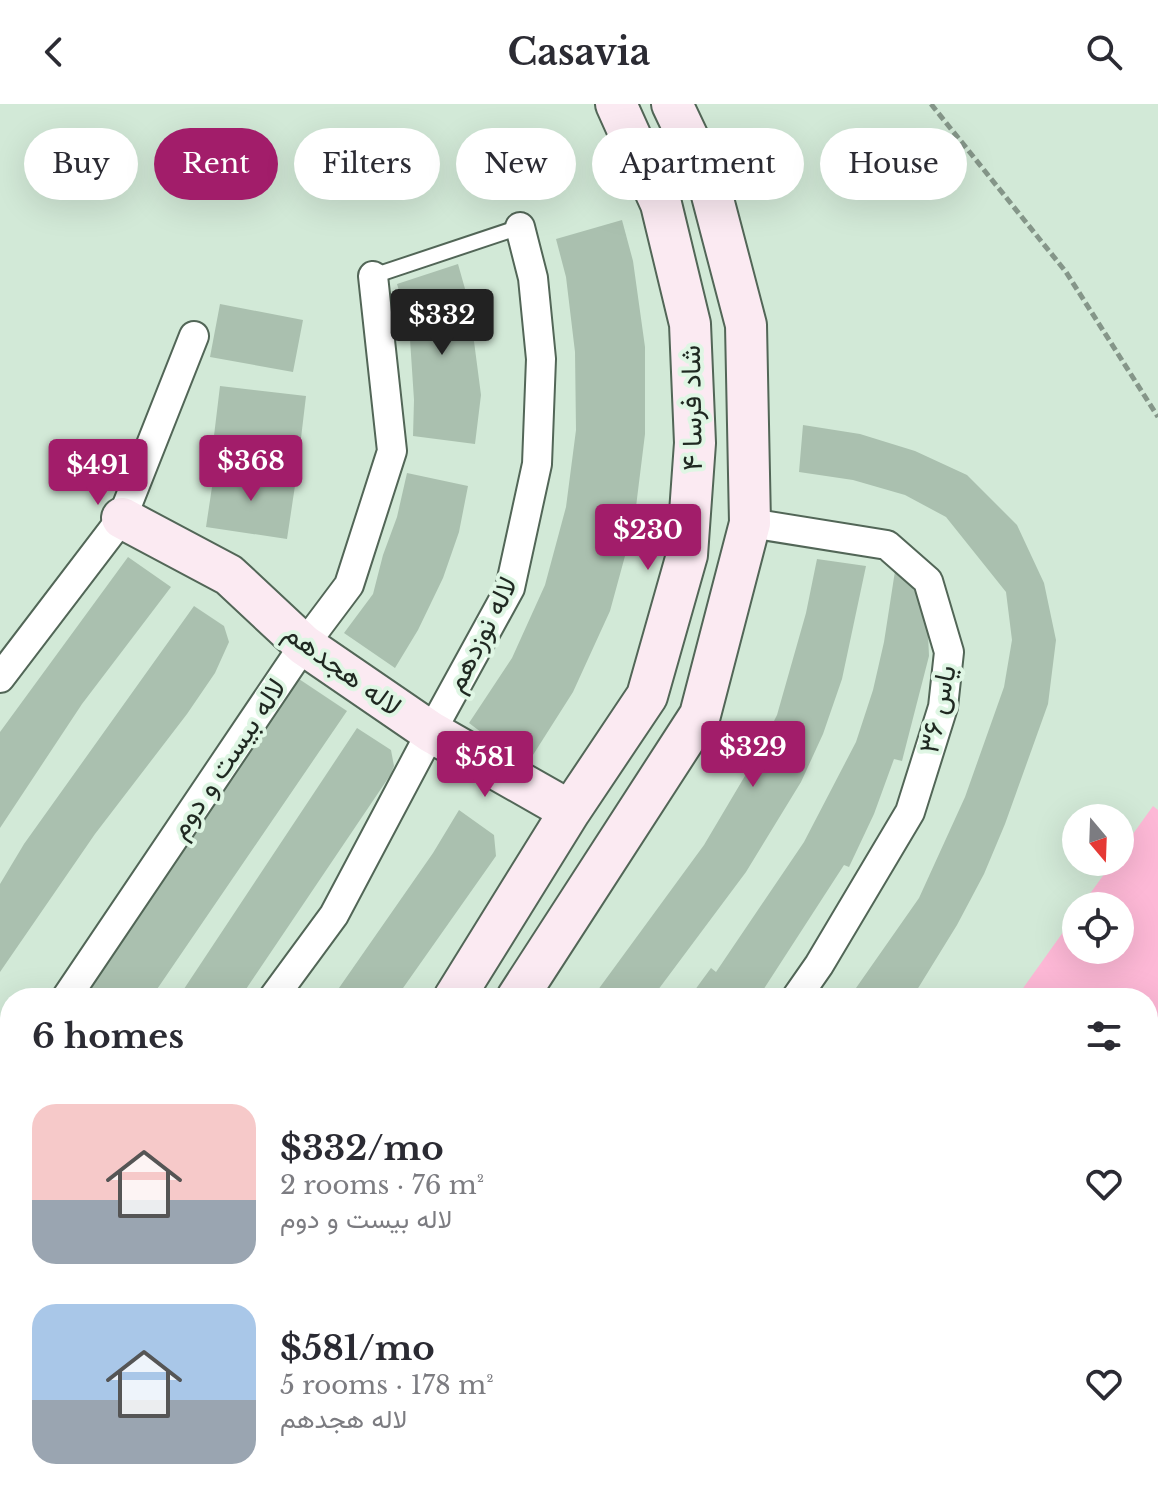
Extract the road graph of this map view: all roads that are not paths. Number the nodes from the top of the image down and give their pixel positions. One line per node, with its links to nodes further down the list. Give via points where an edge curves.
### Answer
1 (616, 104): 11 (street, شاد فرسا ۴, via 661,204 690,324 695,443 687,555 647,696)
2 (672, 104): 7 (street, شاد فرسا ۴, via 708,180 746,325)
3 (520, 227): 4 (lane); 10 (street, لاله نوزدهم, via 533,278 541,359 537,464 510,588)
4 (373, 276): 8 (street, لاله بیست و دوم, via 392,451 349,585)
5 (194, 336): 6 (street)
6 (122, 518): 8 (street, لاله هجدهم, via 229,575); 9 (street)
7 (750, 523): 15 (street, شاد فرسا ۴, via 700,715); 16 (street, یاس ۳۶, via 887,545 928,581 949,652 943,707 910,812)
8 (304, 645): 10 (street, لاله هجدهم); 12 (street, لاله بیست و دوم)
9 (0, 678)
10 (431, 732): 11 (street, لاله هجدهم); 13 (street, لاله نوزدهم, via 334,915)
11 (570, 811): 14 (street, شاد فرسا ۴)
12 (73, 988)
13 (280, 988)
14 (460, 988)
15 (523, 988)
16 (802, 988)

